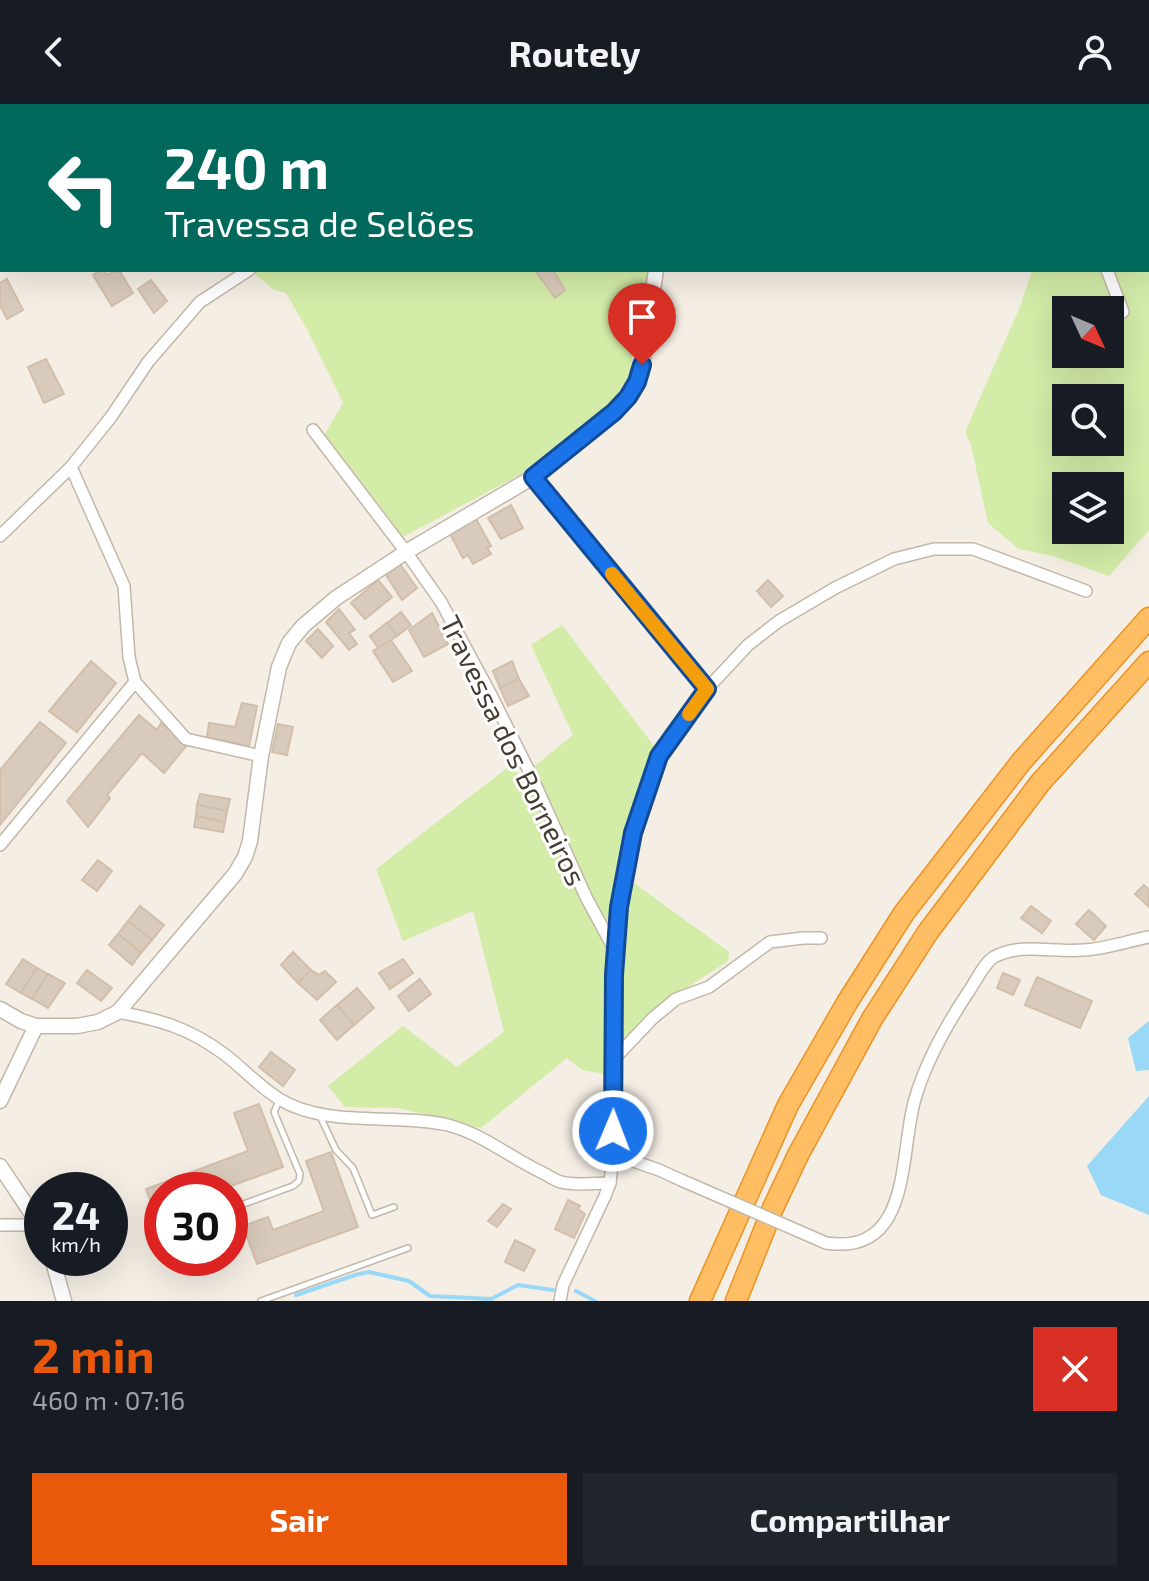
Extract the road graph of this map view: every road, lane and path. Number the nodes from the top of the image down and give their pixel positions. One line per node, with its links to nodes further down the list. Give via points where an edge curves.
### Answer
1 (246, 272): 6 (street, via 200,302 148,362)
2 (656, 272): 7 (street, via 642,365 632,390 614,412)
3 (1108, 272): 4 (street)
4 (1117, 296)
5 (313, 430): 9 (street, Travessa dos Borneiros)
6 (71, 467): 8 (street); 13 (street, via 124,586)
7 (533, 477): 9 (street); 14 (street)
8 (0, 536)
9 (406, 552): 15 (street, via 319,611 289,643); 19 (street, Travessa dos Borneiros, via 441,602 490,693)
10 (1086, 591): 14 (street, via 973,549 934,549 894,559 779,621)
11 (1149, 618): 40 (highway, via 1021,762 904,913 788,1105)
12 (1149, 662): 41 (highway, via 1040,783 928,932 798,1155)
13 (135, 682): 15 (street, via 186,739); 16 (street)
14 (707, 689): 19 (street, via 659,756 633,833)
15 (261, 756): 21 (street, via 245,857)
16 (0, 845)
17 (1149, 937): 27 (street, bridge, via 1084,950 1015,949 991,958 926,1069 889,1220 858,1241 826,1243)
18 (821, 938): 23 (street, via 770,942 709,987 676,999)
19 (616, 951): 23 (street)
20 (0, 1009): 22 (street)
21 (118, 1012): 22 (street, via 77,1026); 24 (street, via 191,1032)
22 (36, 1026): 25 (street)
23 (614, 1059): 27 (street)
24 (280, 1100): 26 (street); 31 (lane, via 274,1112 299,1181)
25 (0, 1101)
26 (318, 1113): 29 (street, via 444,1124 469,1131 563,1183); 32 (lane, via 336,1150 353,1168 372,1215)
27 (613, 1154): 29 (street)
28 (0, 1166): 30 (street)
29 (610, 1183): 39 (street)
30 (24, 1202)
31 (248, 1202)
32 (394, 1207)
33 (0, 1225): 34 (street)
34 (24, 1226)
35 (408, 1248): 38 (lane)
36 (57, 1276): 37 (street)
37 (64, 1301)
38 (261, 1301)
39 (560, 1301)
40 (700, 1301)
41 (736, 1301)

